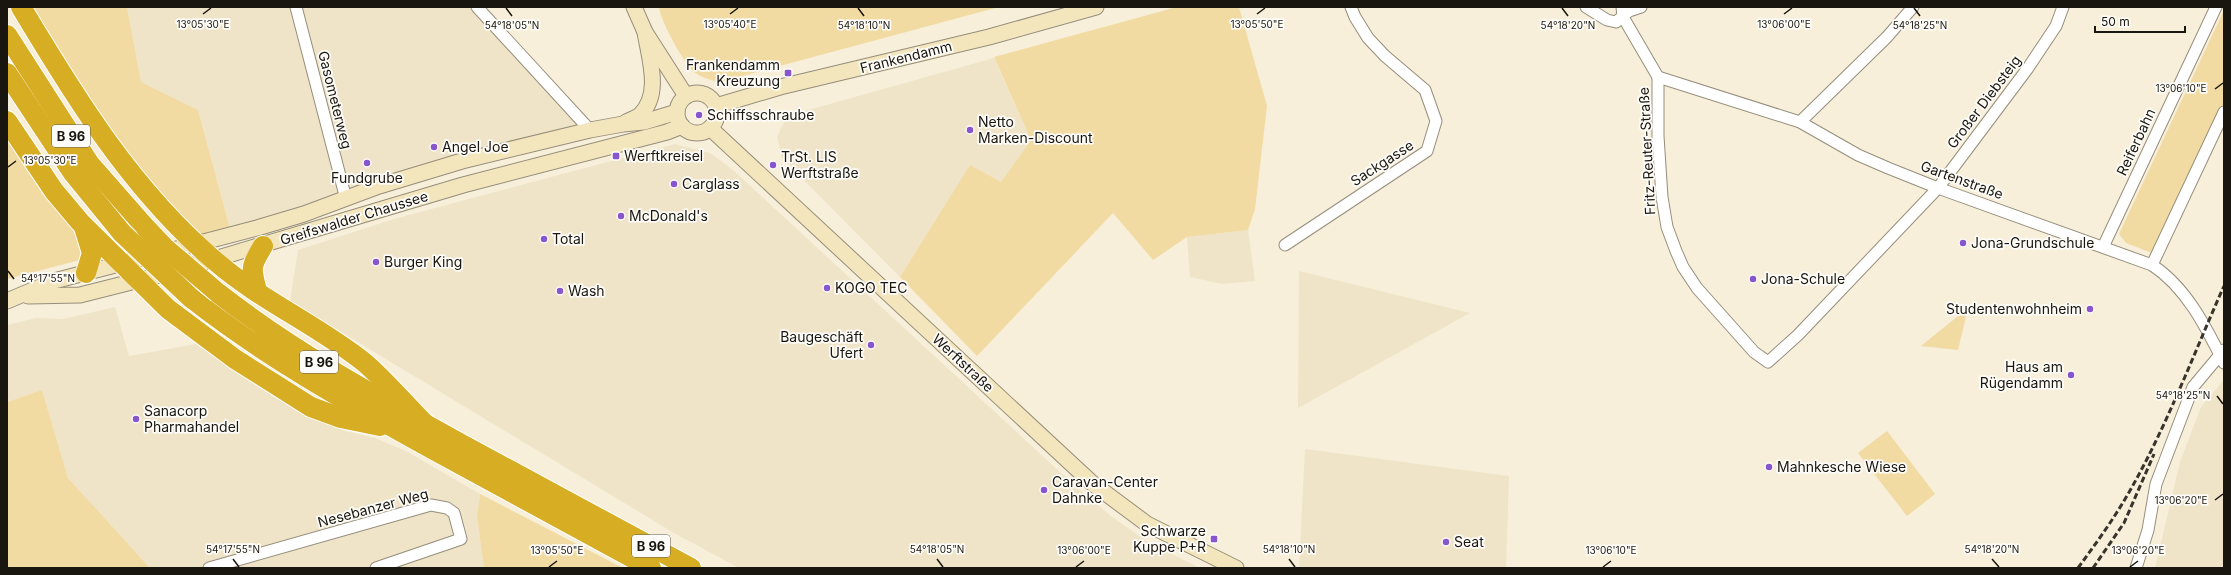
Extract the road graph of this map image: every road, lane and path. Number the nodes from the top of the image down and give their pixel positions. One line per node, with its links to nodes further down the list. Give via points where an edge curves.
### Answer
1 (21, 7): 30 (highway, via 76,99 113,152)
2 (296, 7): 28 (street, Gasometerweg)
3 (477, 7): 26 (street)
4 (634, 7): 13 (main road)
5 (1096, 7): 18 (main road, Frankendamm, via 989,37 780,87)
6 (1351, 7): 31 (street, Sackgasse, via 1368,38 1425,90 1436,121 1427,151)
7 (1586, 7): 12 (street, via 1616,22)
8 (1641, 7): 12 (street)
9 (1913, 7): 22 (street, via 1887,37)
10 (2063, 7): 27 (street, Großer Diebsteig, via 2056,26 2028,68)
11 (2216, 7): 33 (street, Reiferbahn)
12 (1623, 12): 16 (street, Fritz-Reuter-Straße)
13 (645, 32): 17 (main road); 23 (main road, via 652,98 639,116)
14 (7, 35): 44 (highway, B 96, bridge, via 89,163 164,247 254,321 298,350)
15 (7, 73): 45 (highway, B 96, bridge, via 73,173 122,233 191,298 273,357)
16 (1658, 77): 22 (street, Gartenstraße); 43 (street, Fritz-Reuter-Straße, via 1656,90 1662,197 1671,239 1683,267 1697,288 1754,352)
17 (686, 96): 18 (main road, via 703,94); 19 (main road)
18 (716, 106): 25 (main road, via 716,118)
19 (677, 112): 23 (main road, Greifswalder Chaussee, via 644,122); 24 (main road)
20 (2224, 112): 36 (street)
21 (7, 121): 29 (highway, via 54,190)
22 (1800, 122): 27 (street, Gartenstraße, via 1858,154)
23 (623, 124): 26 (main road, Greifswalder Chaussee)
24 (682, 126): 25 (main road, via 696,133); 32 (main road, Greifswalder Chaussee, via 463,185)
25 (710, 128): 50 (main road, Werftstraße, via 1092,483 1147,524)
26 (590, 130): 28 (main road, Greifswalder Chaussee, via 462,161 379,186)
27 (1938, 188): 33 (street, Gartenstraße); 43 (street, Großer Diebsteig, via 1803,330)
28 (346, 199): 30 (main road, Greifswalder Chaussee, via 298,216)
29 (84, 227): 35 (highway); 37 (highway, via 92,253)
30 (197, 245): 34 (highway); 35 (main road, Greifswalder Chaussee)
31 (1285, 245)
32 (263, 246): 34 (main road, Greifswalder Chaussee); 39 (highway, via 252,269)
33 (2103, 246): 36 (street, Gartenstraße)
34 (214, 260): 38 (main road, Greifswalder Chaussee); 39 (highway)
35 (121, 264): 37 (main road, Greifswalder Chaussee); 38 (highway)
36 (2152, 265): 42 (street, Gartenstraße, via 2166,274 2182,290)
37 (86, 273): 40 (main road, Greifswalder Chaussee, via 54,281)
38 (138, 280): 40 (main road, Greifswalder Chaussee, via 80,295); 45 (highway, via 168,309 203,336 299,400 341,418)
39 (257, 291): 44 (highway, via 365,364)
40 (23, 296): 41 (main road, Greifswalder Chaussee)
41 (7, 301)
42 (2223, 356): 51 (street, via 2193,387 2156,484 2148,530)
43 (1768, 362)
44 (424, 423): 49 (highway, B 96)
45 (394, 428): 48 (highway, B 96)
46 (209, 568): 47 (street, Nesebanzer Weg, via 431,505 447,508 454,513 461,539)
47 (376, 568)
48 (651, 568)
49 (691, 568)
50 (1236, 568)
51 (2136, 568)

